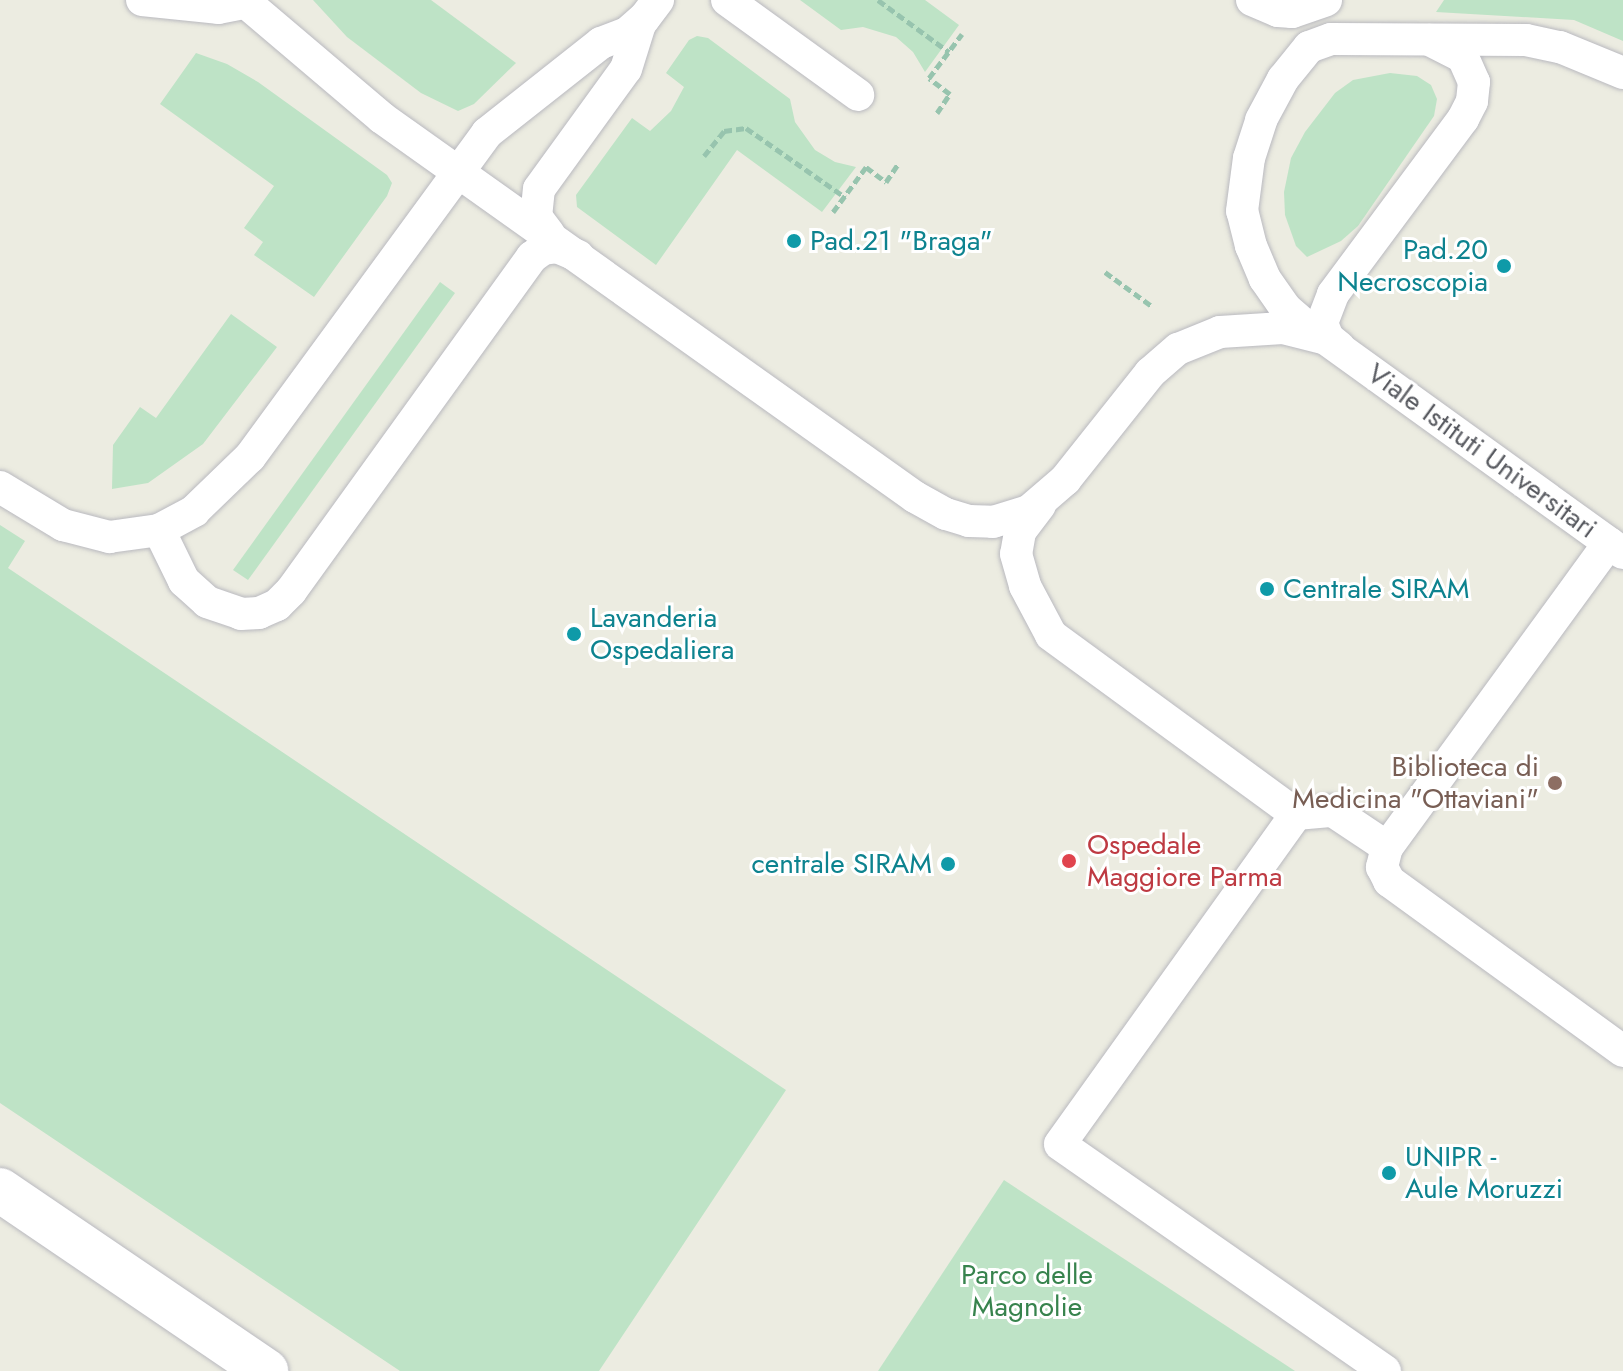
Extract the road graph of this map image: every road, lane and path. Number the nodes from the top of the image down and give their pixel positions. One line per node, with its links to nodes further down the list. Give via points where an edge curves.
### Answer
1 (142, 0): 5 (lane, via 218,8)
2 (727, 0): 13 (lane)
3 (878, 0): 11 (path)
4 (1328, 0): 6 (lane, via 1292,12); 10 (lane, Viale Istituti Universitari)
5 (243, 2): 17 (lane, via 382,118)
6 (1258, 3): 10 (lane)
7 (651, 9): 17 (lane, via 627,33 601,43 487,133); 20 (lane, via 626,69 539,189 536,217)
8 (962, 34): 11 (path)
9 (1421, 39): 10 (lane); 12 (lane, via 1548,43); 24 (lane, via 1463,57 1474,82 1472,101 1333,294 1322,323)
10 (1315, 42): 24 (lane, Viale Istituti Universitari, via 1271,100 1254,140 1242,211 1265,279 1286,309)
11 (949, 52): 14 (path, via 929,78 950,94)
12 (1623, 73)
13 (858, 95)
14 (937, 113)
15 (704, 156): 18 (path, via 724,131 746,128)
16 (899, 163): 18 (path, via 886,182 866,167)
17 (458, 170): 20 (lane); 27 (lane, via 244,465 194,511)
18 (845, 197): 19 (path)
19 (833, 212)
20 (549, 234): 21 (lane)
21 (578, 256): 26 (lane, via 925,503 969,521 993,522); 27 (lane, via 557,247 532,257 277,605 241,614 207,602 184,581)
22 (1105, 272): 23 (path)
23 (1158, 311)
24 (1330, 342): 26 (lane, via 1292,328 1240,329 1178,349 1150,373); 28 (lane, Viale Istituti Universitari)
25 (0, 487): 27 (lane, via 48,518 92,535 126,537)
26 (1041, 504): 29 (lane, via 1020,532 1016,554 1025,586 1051,635)
27 (159, 530)
28 (1616, 548): 30 (lane)
29 (1296, 814): 30 (lane, via 1333,811); 34 (lane, via 1060,1144)
30 (1387, 847): 31 (lane, via 1382,867 1389,881)
31 (1623, 1051)
32 (0, 1190): 33 (street)
33 (266, 1371)
34 (1385, 1371)

